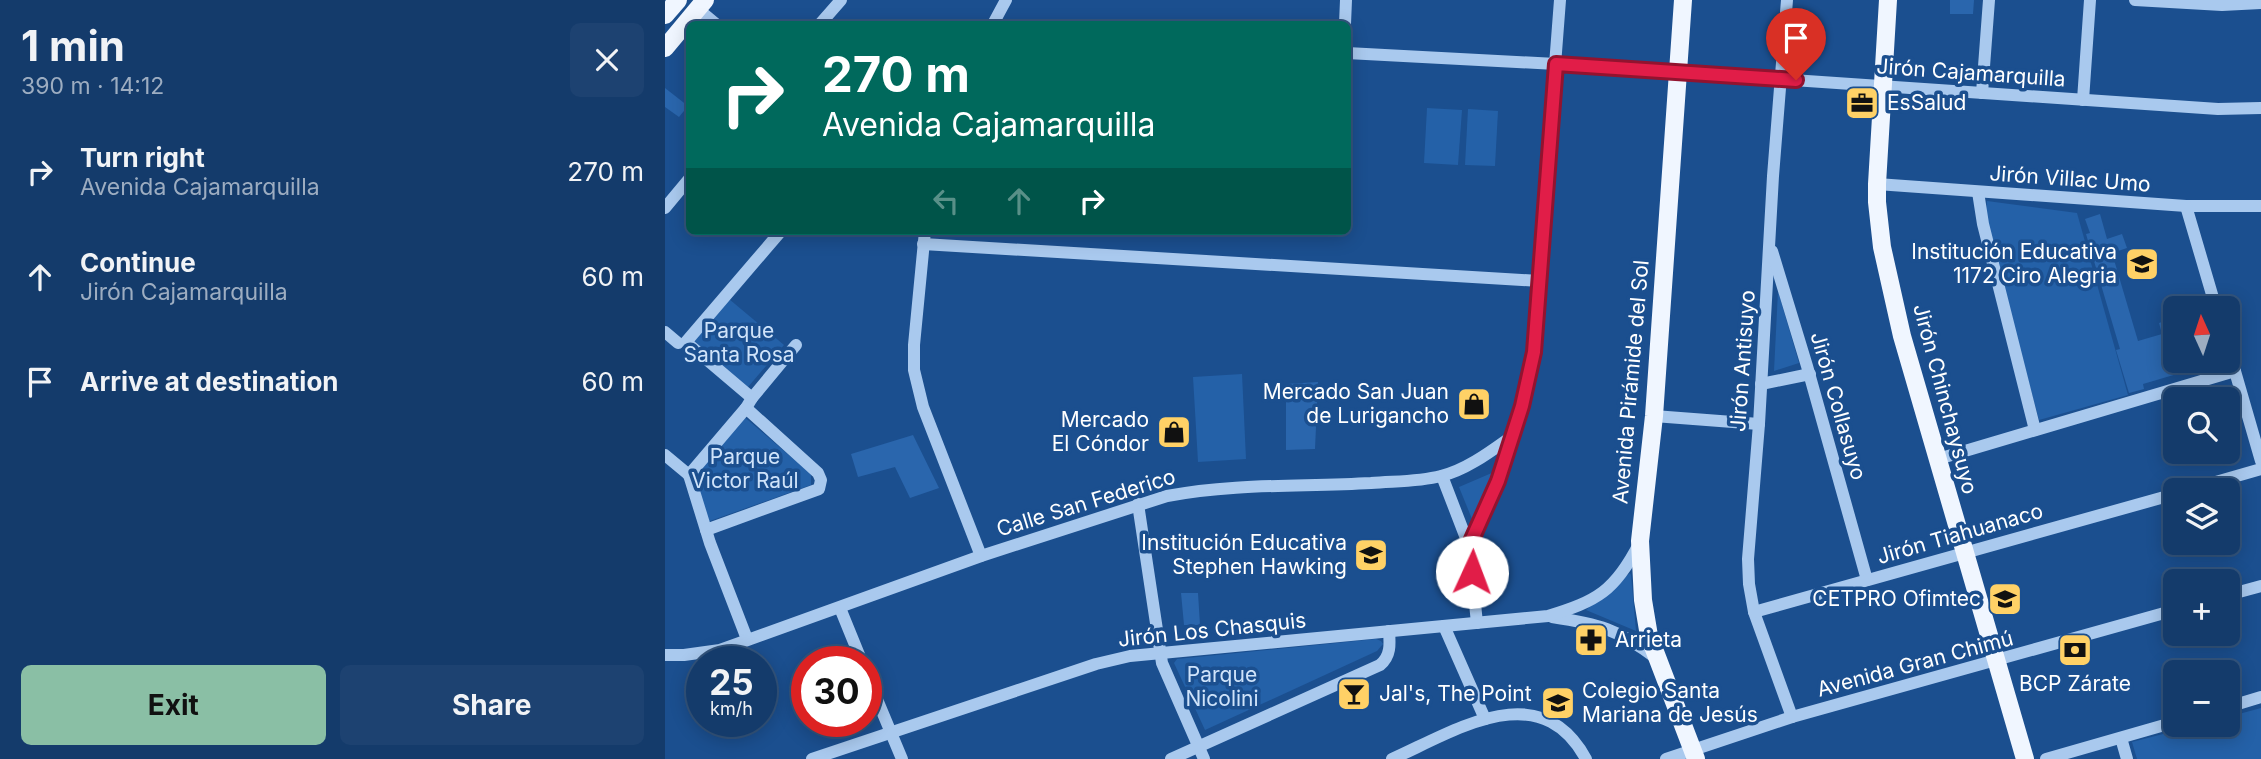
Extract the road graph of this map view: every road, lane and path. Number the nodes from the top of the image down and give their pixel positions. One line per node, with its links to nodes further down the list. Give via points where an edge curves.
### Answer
1 (678, 0): 14 (main road)
2 (841, 0): 17 (street)
3 (1006, 0): 18 (street)
4 (1346, 0): 19 (street)
5 (1560, 0): 23 (street)
6 (1683, 0): 24 (main road, Avenida Pirámide del Sol)
7 (1787, 0): 25 (street, Jirón Antisuyo)
8 (1888, 0): 26 (main road, Jirón Chinchaysuyo)
9 (1989, 0): 27 (street)
10 (2089, 0): 28 (street)
11 (2135, 0): 12 (street)
12 (2261, 3)
13 (701, 5): 15 (main road); 16 (street)
14 (665, 15)
15 (688, 21)
16 (714, 21)
17 (823, 21)
18 (995, 21)
19 (1345, 21)
20 (686, 23): 21 (main road)
21 (665, 48)
22 (1351, 53): 23 (street, Jirón Cajamarquilla)
23 (1556, 64): 24 (street, Jirón Cajamarquilla); 39 (street)
24 (1678, 72): 25 (street, Jirón Cajamarquilla); 49 (main road, Avenida Pirámide del Sol)
25 (1781, 79): 26 (street, Jirón Cajamarquilla); 38 (street, Jirón Antisuyo)
26 (1882, 86): 27 (street, Jirón Cajamarquilla); 31 (main road, Jirón Chinchaysuyo)
27 (1982, 93): 28 (street, Jirón Cajamarquilla)
28 (2083, 100): 29 (street, Jirón Cajamarquilla)
29 (2261, 108)
30 (686, 183): 35 (street)
31 (1877, 184): 32 (street, Jirón Villac Umo); 54 (main road, Jirón Chinchaysuyo, via 1885,260)
32 (1978, 192): 33 (street, Jirón Villac Umo); 51 (street)
33 (2186, 206): 34 (street, Jirón Villac Umo); 40 (street)
34 (2261, 206)
35 (665, 208)
36 (777, 235): 42 (street)
37 (924, 238): 39 (street); 66 (street, via 914,345 916,381)
38 (1770, 244): 46 (street, Jirón Collasuyo); 47 (street, Jirón Antisuyo)
39 (1539, 281): 52 (street, via 1534,352)
40 (2212, 296)
41 (665, 332): 42 (street)
42 (682, 342): 48 (street)
43 (796, 345): 48 (street)
44 (2228, 373): 51 (street)
45 (2236, 373): 55 (street)
46 (1810, 374): 47 (street); 67 (street, Jirón Collasuyo)
47 (1761, 384): 50 (street, Jirón Antisuyo)
48 (749, 403): 57 (street); 62 (street, via 818,473 821,485)
49 (1654, 416): 50 (street); 63 (main road, Avenida Pirámide del Sol)
50 (1759, 424): 71 (street, Jirón Antisuyo, via 1748,559)
51 (2035, 430): 54 (street)
52 (1511, 437): 58 (street, Calle San Federico); 64 (street, via 1498,481)
53 (665, 455): 57 (street)
54 (1938, 459): 65 (main road, Jirón Chinchaysuyo)
55 (2261, 461)
56 (2261, 469): 59 (street)
57 (689, 475): 62 (street)
58 (1442, 476): 61 (street, Calle San Federico, via 1197,490); 64 (street)
59 (2230, 478)
60 (2163, 497): 65 (street, Jirón Tiahuanaco)
61 (1138, 504): 66 (street, Calle San Federico); 79 (street)
62 (706, 530): 77 (street)
63 (1640, 541): 73 (street, Jirón Los Chasquis, via 1617,580 1600,596); 81 (main road, Avenida Pirámide del Sol, via 1644,609)
64 (1469, 546): 74 (street)
65 (1964, 554): 67 (street, Jirón Tiahuanaco); 82 (main road, Jirón Chinchaysuyo)
66 (981, 556): 70 (street, Calle San Federico)
67 (1867, 580): 71 (street, Jirón Tiahuanaco)
68 (2261, 586): 69 (street)
69 (2240, 592)
70 (840, 608): 77 (street, Calle San Federico); 78 (street)
71 (1755, 612): 86 (street, Jirón Antisuyo)
72 (2163, 613): 82 (street, Avenida Gran Chimú)
73 (1548, 616): 74 (street, Jirón Los Chasquis); 81 (street, Jirón Los Chasquis, via 1608,628)
74 (1477, 623): 75 (street, Jirón Los Chasquis)
75 (1444, 626): 76 (street, Jirón Los Chasquis); 87 (street)
76 (1389, 631): 79 (street, Jirón Los Chasquis); 91 (street, via 1389,650 1380,665)
77 (747, 639): 80 (street, Calle San Federico, via 702,654)
78 (855, 646)
79 (1160, 652): 89 (street, Jirón Los Chasquis, via 1096,664); 91 (street)
80 (665, 655)
81 (1657, 659): 92 (main road, Avenida Pirámide del Sol)
82 (1995, 662): 86 (street, Avenida Gran Chimú); 99 (main road, Jirón Chinchaysuyo)
83 (2261, 697): 84 (street)
84 (2240, 703)
85 (882, 712): 89 (street)
86 (1792, 717): 92 (street, Avenida Gran Chimú)
87 (1485, 719): 96 (street); 97 (street, via 1506,713 1540,718 1567,732)
88 (2163, 726): 90 (street)
89 (891, 734): 93 (street, Jirón Los Chasquis); 94 (street)
90 (2121, 738): 100 (street); 101 (street)
91 (1201, 753): 95 (street)
92 (1694, 754): 98 (street, Avenida Gran Chimú)
93 (812, 759)
94 (902, 759)
95 (1171, 759)
96 (1392, 759)
97 (1586, 759)
98 (1666, 759)
99 (2025, 759)
100 (2046, 759)
101 (2127, 759)

